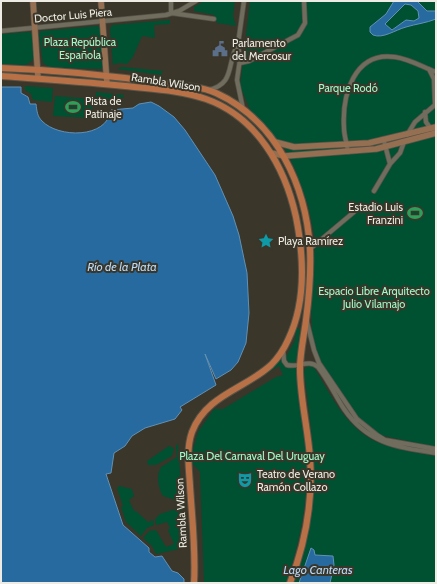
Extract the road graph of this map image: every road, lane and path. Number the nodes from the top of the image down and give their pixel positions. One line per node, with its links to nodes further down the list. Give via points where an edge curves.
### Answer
1 (33, 1): 10 (street)
2 (101, 1): 9 (street)
3 (196, 1): 7 (street, Doctor Luis Piera, via 180,11)
4 (244, 1): 12 (street)
5 (304, 1): 13 (street, via 305,23 298,35 249,61)
6 (170, 2): 7 (street)
7 (171, 13): 8 (street, Doctor Luis Piera); 9 (street, Doctor Luis Piera)
8 (214, 19)
9 (103, 22): 10 (street, Doctor Luis Piera); 20 (street)
10 (35, 28): 11 (street, Doctor Luis Piera); 15 (street)
11 (1, 31)
12 (238, 44): 13 (street); 16 (street)
13 (240, 63): 18 (street)
14 (1, 68): 15 (main road, Rambla Wilson)
15 (38, 70): 20 (main road, Rambla Wilson); 22 (street)
16 (230, 70): 18 (street); 24 (street, via 225,81)
17 (429, 70): 19 (street); 25 (street, via 435,84); 33 (street, via 394,57 381,57 366,63 355,76 344,104)
18 (238, 71): 26 (street, via 237,85)
19 (436, 72)
20 (107, 75): 23 (street); 24 (main road, Rambla Wilson)
21 (1, 76): 22 (main road, Rambla Wilson)
22 (38, 78): 23 (main road, Rambla Wilson)
23 (107, 84): 36 (main road, Rambla Wilson, via 161,90 207,100 242,120 261,138)
24 (208, 90): 26 (main road, Rambla Wilson)
25 (436, 104): 27 (street)
26 (244, 110): 31 (main road, Rambla Wilson)
27 (425, 112): 28 (street, via 426,122); 29 (street)
28 (434, 130): 29 (street); 32 (street)
29 (407, 136): 30 (street)
30 (384, 141): 33 (street); 34 (street)
31 (275, 142): 33 (street, via 294,147); 37 (main road, Rambla Wilson)
32 (404, 142): 34 (street); 38 (street, via 400,153)
33 (347, 145): 35 (street)
34 (386, 148): 35 (street); 38 (street)
35 (348, 152): 37 (street)
36 (271, 153): 37 (street); 43 (main road, Rambla Wilson, via 291,199 300,238 302,262 299,305)
37 (285, 156): 41 (main road, Rambla Wilson, via 304,210)
38 (390, 164): 39 (street)
39 (374, 191)
40 (354, 212): 41 (street)
41 (310, 249): 42 (main road, Rambla Wilson)
42 (306, 321): 44 (main road, Rambla Wilson); 45 (street, via 318,360 348,408 360,422 385,440)
43 (283, 349): 44 (street, via 287,365); 47 (main road, Rambla Wilson, via 269,367 211,404 200,417 192,433 189,465)
44 (300, 365): 46 (street, via 312,364 318,367 350,417 373,438 392,445); 48 (main road, Rambla Wilson, via 310,457 310,491 302,546)
45 (436, 449)
46 (436, 454)
47 (194, 583)
48 (290, 583)

